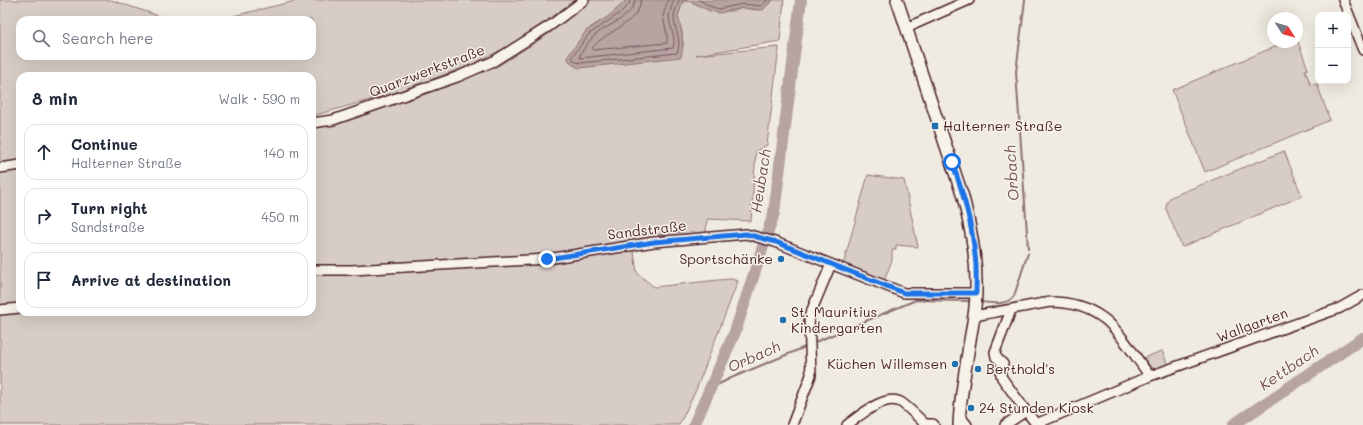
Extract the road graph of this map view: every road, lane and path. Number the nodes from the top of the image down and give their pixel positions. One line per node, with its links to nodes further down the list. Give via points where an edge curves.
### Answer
1 (584, 0): 7 (street, Quarzwerkstraße, via 551,25 494,61 457,77 333,120)
2 (897, 0): 5 (main road)
3 (970, 0): 5 (street)
4 (1343, 0): 6 (street)
5 (906, 28): 13 (main road, via 971,228 976,256)
6 (1363, 50)
7 (316, 122)
8 (16, 166): 9 (street)
9 (0, 168)
10 (831, 264): 11 (street, Sandstraße, via 776,242 746,234 654,242 547,259); 13 (street, Sandstraße, via 904,293); 20 (street, via 809,317 811,375)
11 (316, 270)
12 (1363, 295): 17 (street, Wallgarten, via 1340,308)
13 (975, 303): 16 (street); 19 (main road)
14 (16, 308): 15 (street)
15 (0, 310)
16 (1011, 310): 17 (street, via 1050,302 1063,302 1090,310 1113,327); 18 (street, Wallgarten, via 995,352 1003,364 1000,371 1002,378)
17 (1150, 376): 25 (street, Wallgarten)
18 (1026, 411): 24 (street); 25 (street, Wallgarten)
19 (959, 420): 23 (street)
20 (792, 425)
21 (846, 425): 22 (street, via 876,405 892,399 901,402 925,424)
22 (934, 425)
23 (967, 425)
24 (1005, 425)
25 (1037, 425)

